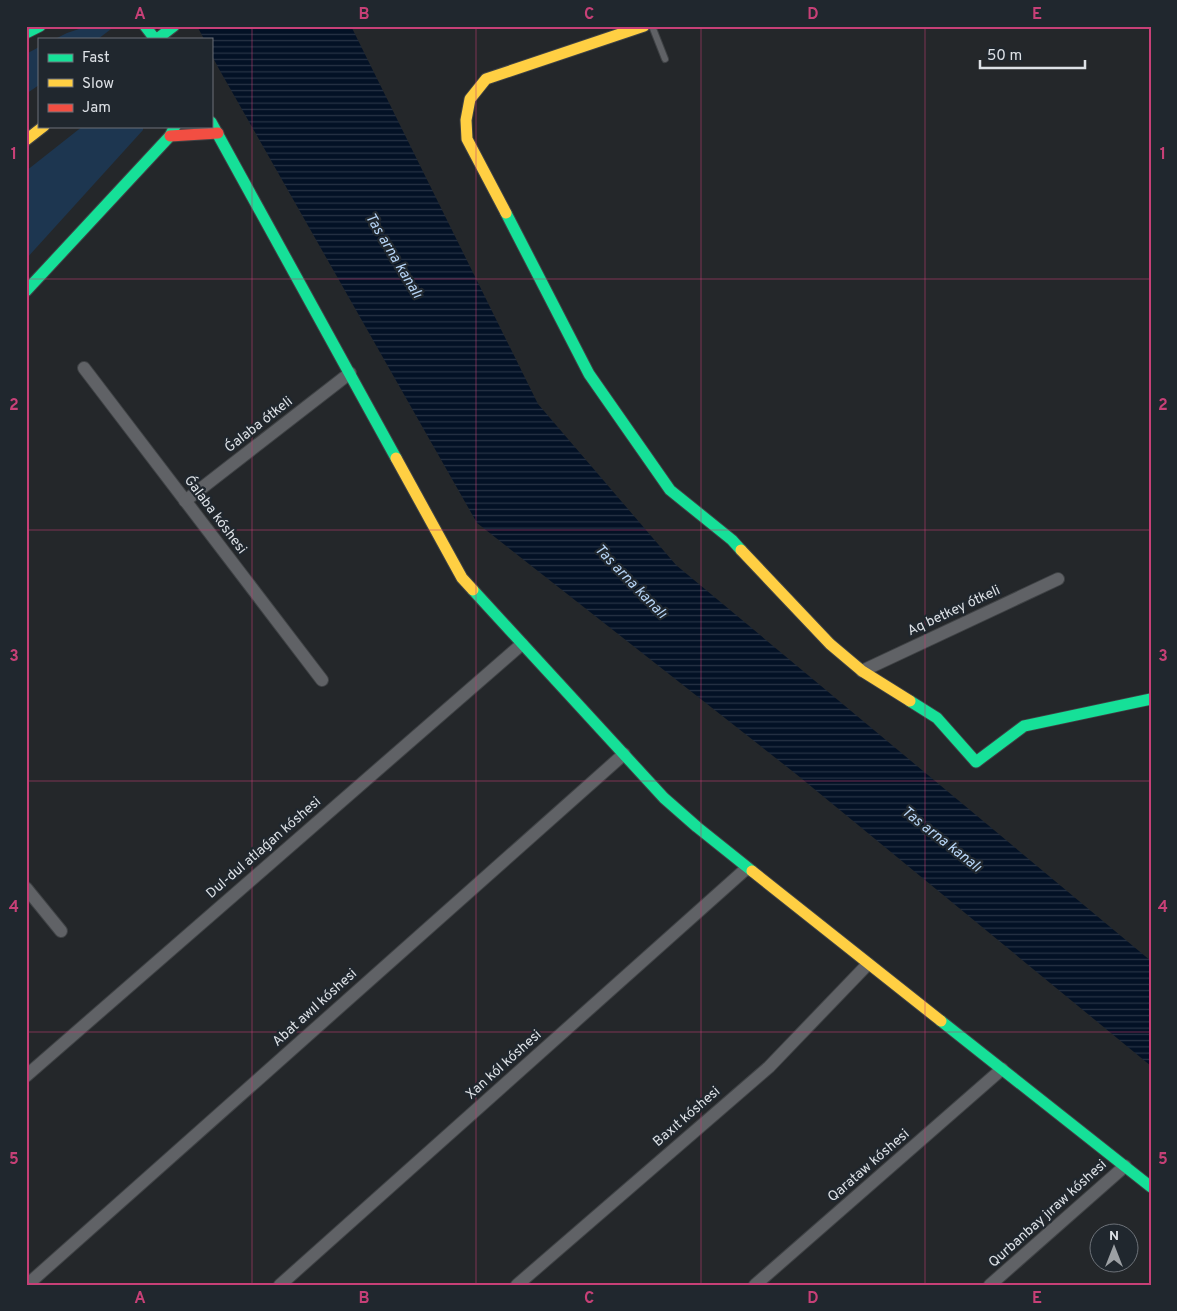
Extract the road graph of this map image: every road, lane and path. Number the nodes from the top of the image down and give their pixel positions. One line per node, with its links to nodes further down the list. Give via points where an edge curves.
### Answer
1 (40, 26): 6 (street)
2 (145, 26): 7 (street)
3 (174, 26): 8 (street)
4 (644, 26): 21 (street, via 486,79 470,99 467,139 589,374 670,490 732,540 830,644)
5 (652, 26): 9 (lane)
6 (26, 33)
7 (155, 38)
8 (157, 38)
9 (665, 59)
10 (212, 124): 13 (street)
11 (41, 128): 14 (street)
12 (173, 131): 13 (street); 15 (street)
13 (218, 133): 17 (street)
14 (26, 140)
15 (26, 290)
16 (84, 368): 18 (street, Ǵalaba kóshesi)
17 (350, 373): 18 (street, Ǵalaba ótkeli); 20 (street, via 462,578)
18 (185, 501): 22 (street, Ǵalaba kóshesi)
19 (1058, 579): 21 (street, Aq betkey ótkeli)
20 (522, 644): 24 (street); 30 (street, Dul-dul atlaǵan kóshesi)
21 (862, 670): 23 (street, via 937,718 976,762 1024,726)
22 (322, 680)
23 (1151, 699)
24 (624, 754): 25 (street, via 664,798); 33 (street, Abat awıl kóshesi)
25 (747, 868): 28 (street); 34 (street, Xan kól kóshesi)
26 (26, 888): 27 (street)
27 (61, 931)
28 (868, 964): 29 (street); 35 (street, Baxıt kóshesi, via 769,1067)
29 (1002, 1069): 31 (street); 36 (street, Qarataw kóshesi)
30 (26, 1076)
31 (1125, 1166): 32 (street); 37 (street, Qurbanbay jıraw kóshesi)
32 (1151, 1186)
33 (27, 1285)
34 (280, 1285)
35 (517, 1285)
36 (755, 1285)
37 (990, 1285)

